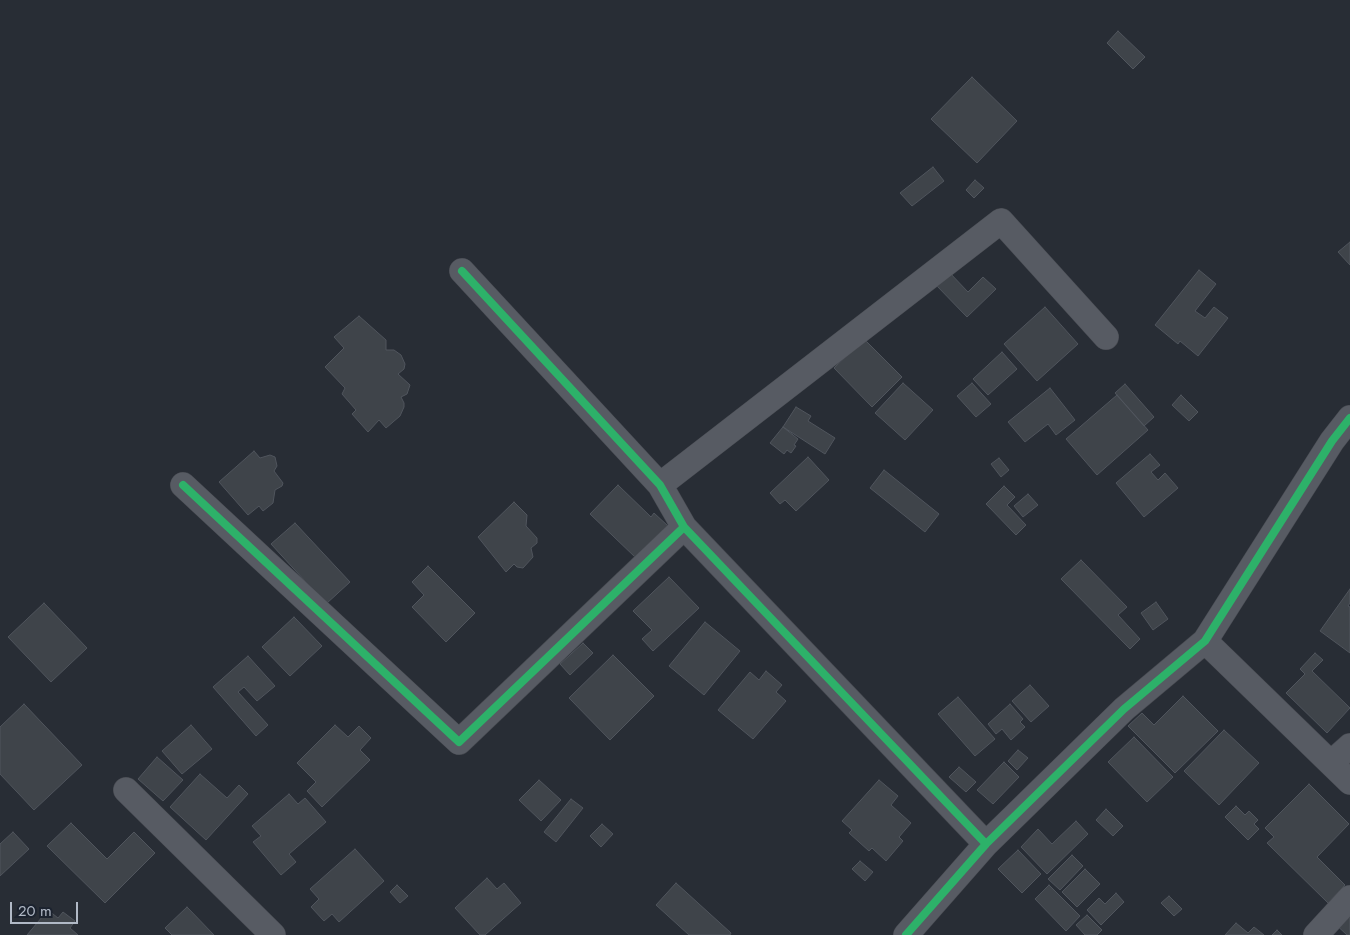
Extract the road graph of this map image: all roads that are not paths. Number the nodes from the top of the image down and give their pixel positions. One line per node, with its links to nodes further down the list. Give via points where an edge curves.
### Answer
1 (462, 271): 5 (street)
2 (1106, 338): 5 (street, via 1002,221)
3 (1350, 418): 7 (street, via 1332,441)
4 (183, 485): 6 (street, via 459,742)
5 (660, 485): 6 (street)
6 (684, 527): 12 (street)
7 (1205, 641): 9 (street); 12 (street, via 1124,709)
8 (1350, 746): 9 (street)
9 (1331, 763): 10 (street)
10 (1350, 782)
11 (126, 790): 14 (street)
12 (986, 844): 15 (street)
13 (1350, 898): 16 (street)
14 (273, 935)
15 (906, 935)
16 (1316, 935)

